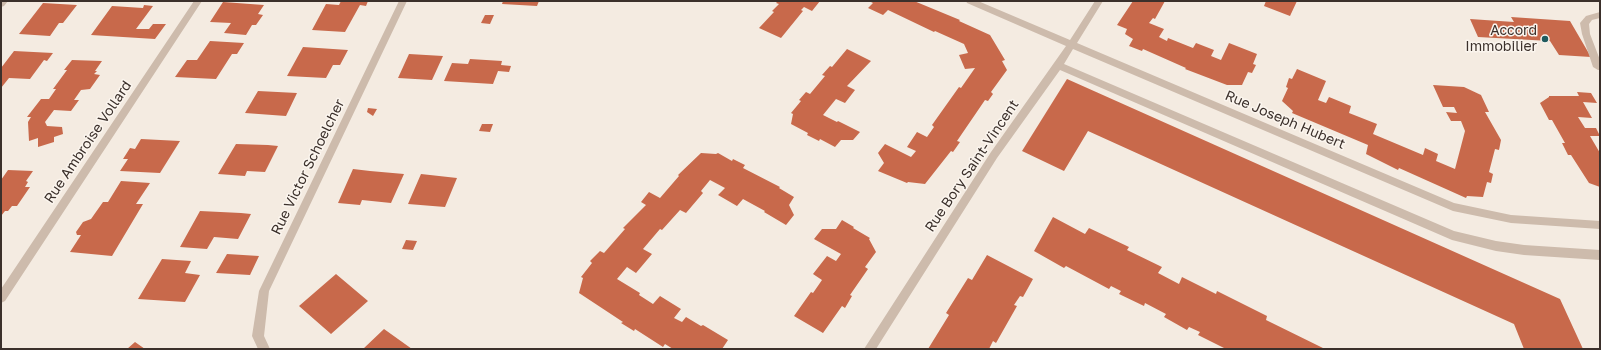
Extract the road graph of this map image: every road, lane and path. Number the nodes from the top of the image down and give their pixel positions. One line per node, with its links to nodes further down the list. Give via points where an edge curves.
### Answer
1 (4, 1): 6 (street)
2 (198, 1): 13 (street, Rue Ambroise Vollard)
3 (403, 1): 14 (street, Rue Victor Schoelcher, via 264,291 258,336)
4 (970, 1): 8 (street, Rue Joseph Hubert)
5 (1099, 1): 8 (street, Rue Bory Saint-Vincent)
6 (1, 4)
7 (1600, 15): 10 (street, via 1584,23)
8 (1070, 44): 9 (street, Rue Bory Saint-Vincent); 11 (street, Rue Joseph Hubert, via 1453,207 1511,219)
9 (1058, 65): 12 (street, via 1452,235 1524,250); 15 (street, Rue Bory Saint-Vincent, via 994,155)
10 (1598, 67)
11 (1600, 225)
12 (1600, 256)
13 (1, 298)
14 (264, 349)
15 (870, 349)

